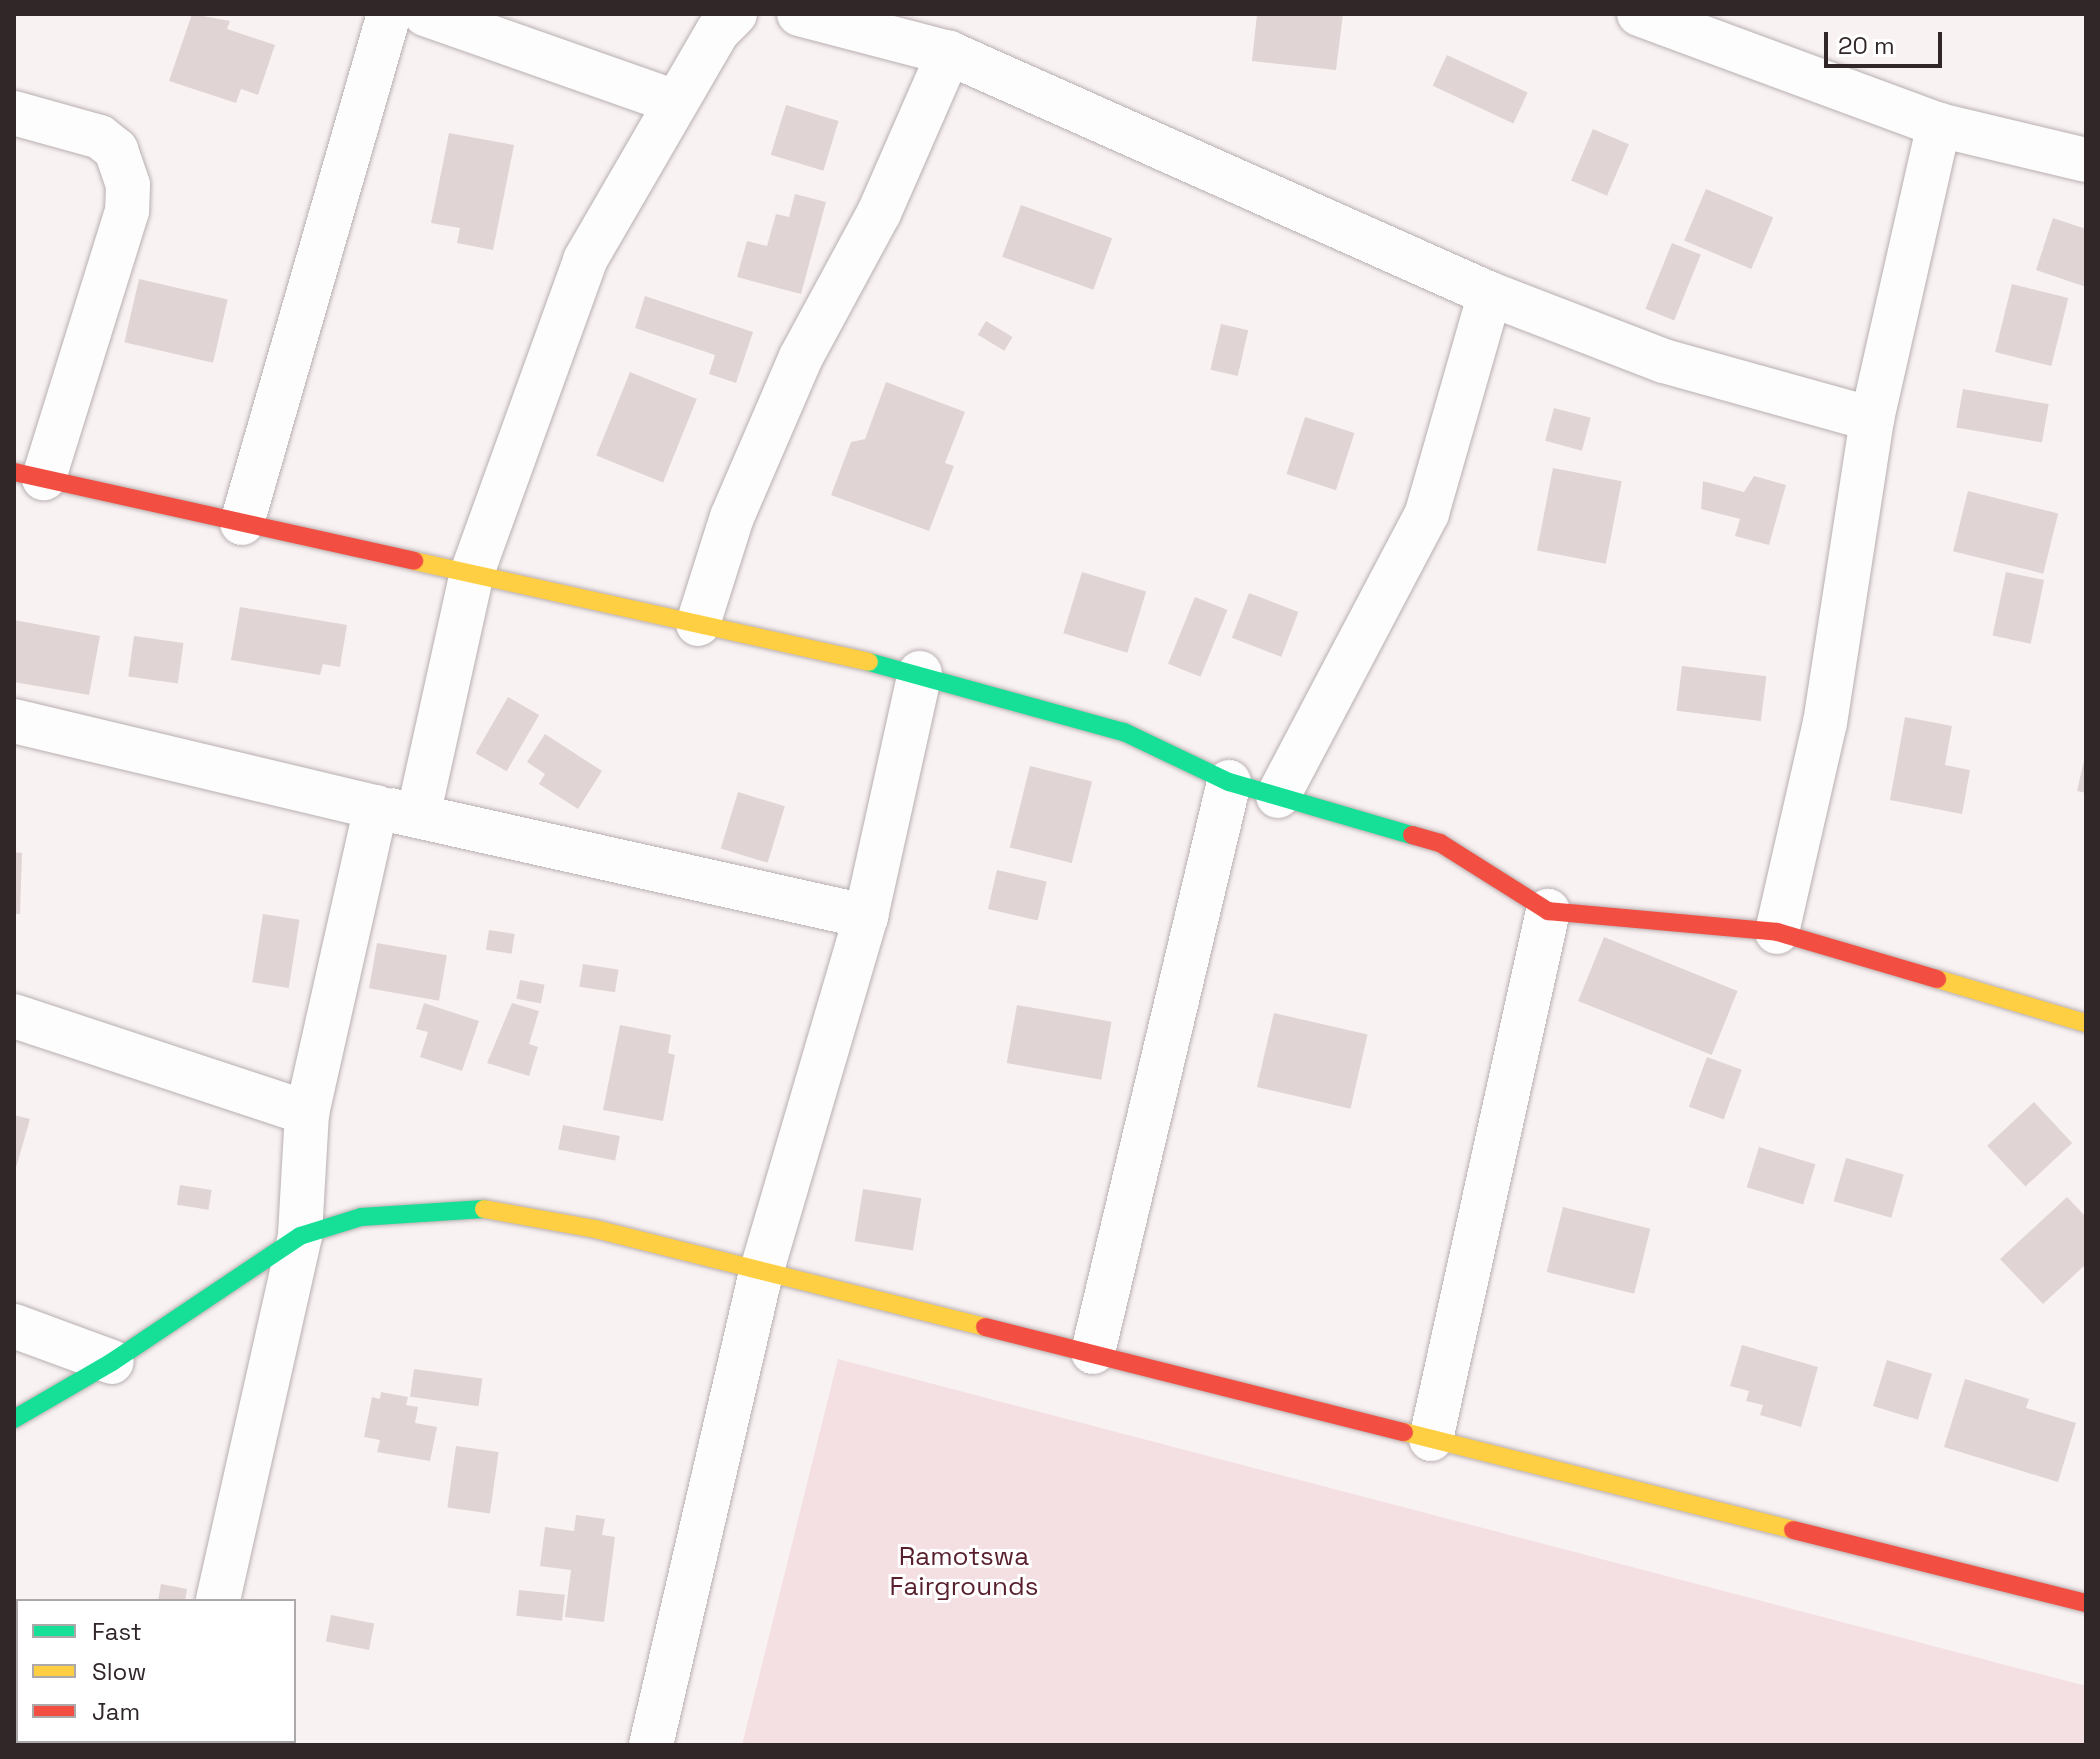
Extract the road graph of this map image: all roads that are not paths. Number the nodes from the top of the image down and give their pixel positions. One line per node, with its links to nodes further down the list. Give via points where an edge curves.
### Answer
1 (389, 14): 14 (street)
2 (425, 14): 7 (street)
3 (735, 14): 7 (street)
4 (799, 14): 6 (street)
5 (1639, 14): 9 (street)
6 (949, 53): 11 (street); 16 (street, via 879,213 801,357 732,517)
7 (675, 102): 15 (street, via 585,260)
8 (14, 113): 13 (street, via 100,137 116,150 128,185 127,211)
9 (1939, 125): 10 (street); 12 (street)
10 (2086, 160)
11 (1490, 294): 12 (street, via 1664,361); 20 (street, via 1427,513)
12 (1872, 419): 25 (street, via 1825,723)
13 (29, 475): 14 (street)
14 (242, 523): 15 (street)
15 (472, 573): 16 (street); 22 (street)
16 (698, 624): 17 (street)
17 (920, 673): 19 (street, via 1124,732); 24 (street)
18 (14, 721): 21 (street)
19 (1229, 782): 20 (street); 32 (street)
20 (1278, 796): 23 (street, via 1440,843)
21 (376, 807): 22 (street); 28 (street)
22 (418, 816): 24 (street)
23 (1548, 911): 25 (street); 35 (street)
24 (866, 916): 30 (street)
25 (1777, 932): 27 (street)
26 (14, 1016): 28 (street)
27 (2086, 1023)
28 (307, 1113): 29 (street)
29 (300, 1236): 30 (street, via 361,1217 473,1207 595,1229); 33 (street); 36 (street)
30 (761, 1273): 32 (street); 38 (street)
31 (14, 1326): 33 (street)
32 (1093, 1352): 35 (street)
33 (112, 1362): 34 (street)
34 (14, 1419)
35 (1431, 1439): 37 (street)
36 (218, 1599)
37 (2086, 1603)
38 (651, 1745)

